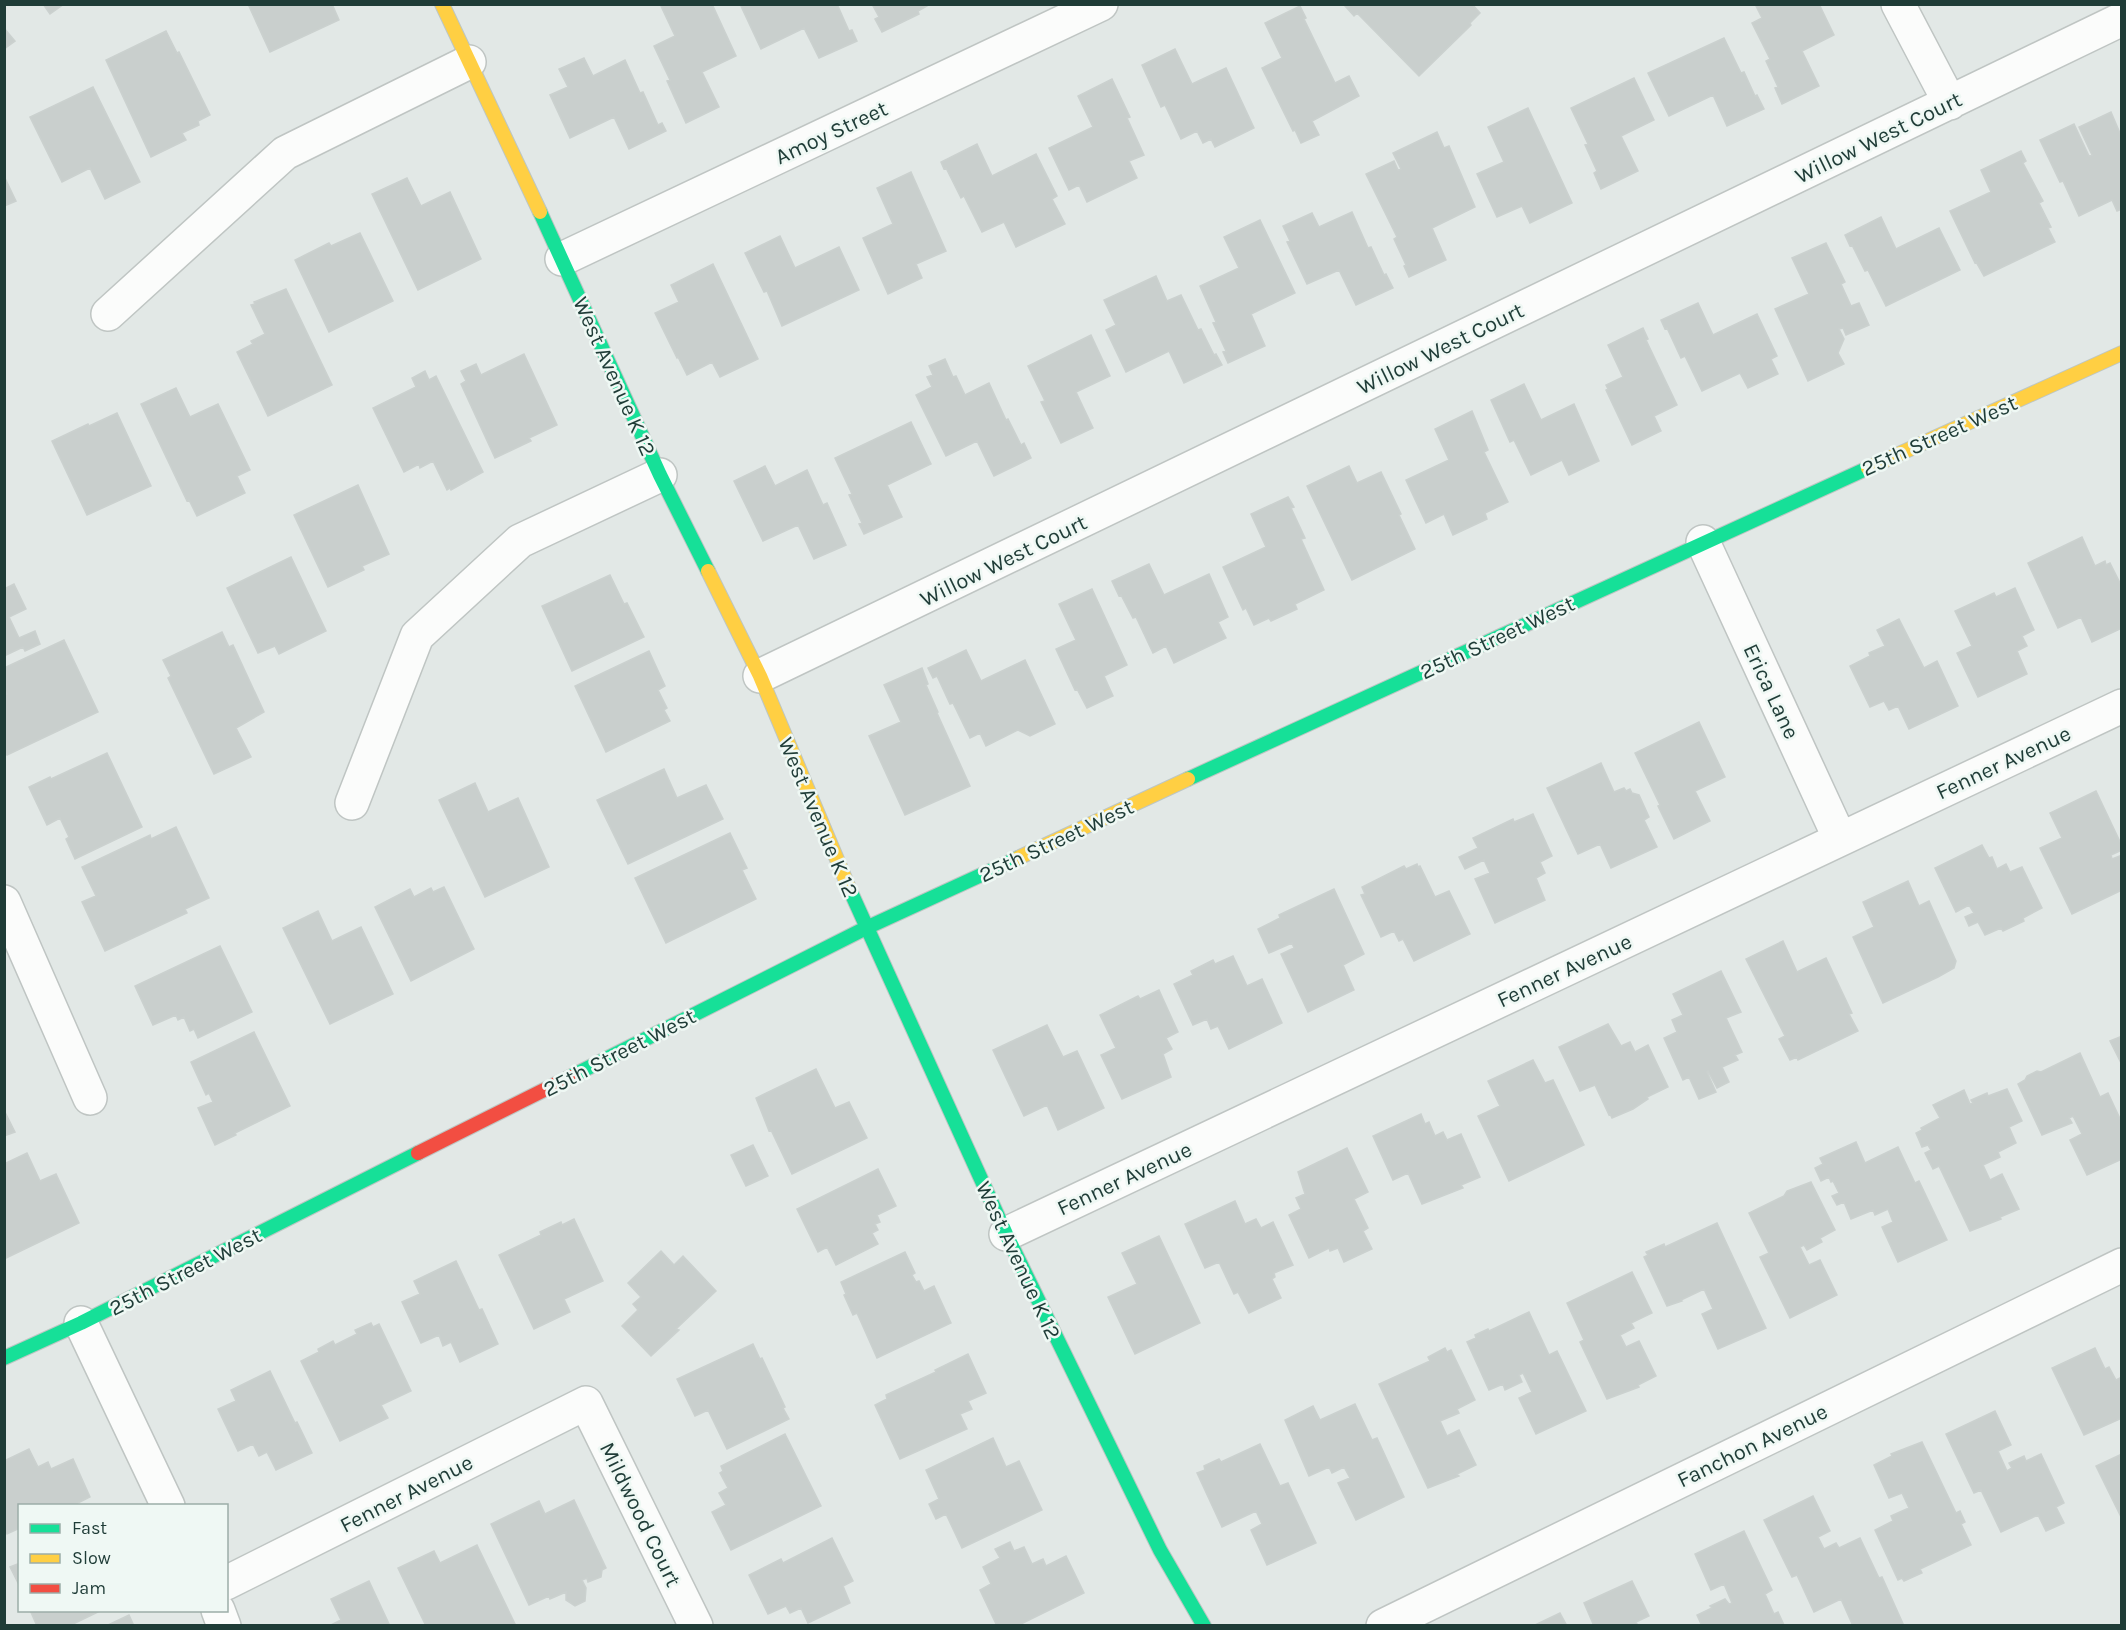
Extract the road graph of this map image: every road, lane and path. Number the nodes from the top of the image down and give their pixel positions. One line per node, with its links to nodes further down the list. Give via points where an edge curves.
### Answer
1 (442, 4): 5 (street, West Avenue K 12)
2 (1101, 4): 7 (street, Amoy Street)
3 (1898, 4): 6 (street)
4 (2120, 20): 6 (street, Willow West Court)
5 (469, 63): 7 (street, West Avenue K 12); 8 (street, via 285,153)
6 (1950, 103): 12 (street, Willow West Court)
7 (562, 259): 10 (street, West Avenue K 12)
8 (108, 314)
9 (2121, 353): 11 (street, 25th Street West)
10 (660, 475): 12 (street, West Avenue K 12); 14 (street, via 520,541 417,636)
11 (1703, 542): 15 (street, Erica Lane); 17 (street, 25th Street West)
12 (760, 676): 17 (street, West Avenue K 12)
13 (2121, 706): 15 (street, Fenner Avenue)
14 (352, 803)
15 (1840, 839): 19 (street, Fenner Avenue)
16 (4, 902): 18 (street)
17 (866, 928): 19 (street, West Avenue K 12); 21 (street, 25th Street West)
18 (90, 1098)
19 (1006, 1234): 29 (street, West Avenue K 12, via 1160,1551)
20 (2121, 1265): 30 (street, Fanchon Avenue)
21 (81, 1323): 22 (street, 25th Street West); 24 (street)
22 (4, 1358)
23 (586, 1403): 25 (street, Fenner Avenue); 28 (street, Mildwood Court)
24 (167, 1504)
25 (228, 1582)
26 (218, 1612): 27 (street)
27 (224, 1626)
28 (696, 1626)
29 (1204, 1626)
30 (1383, 1626)

